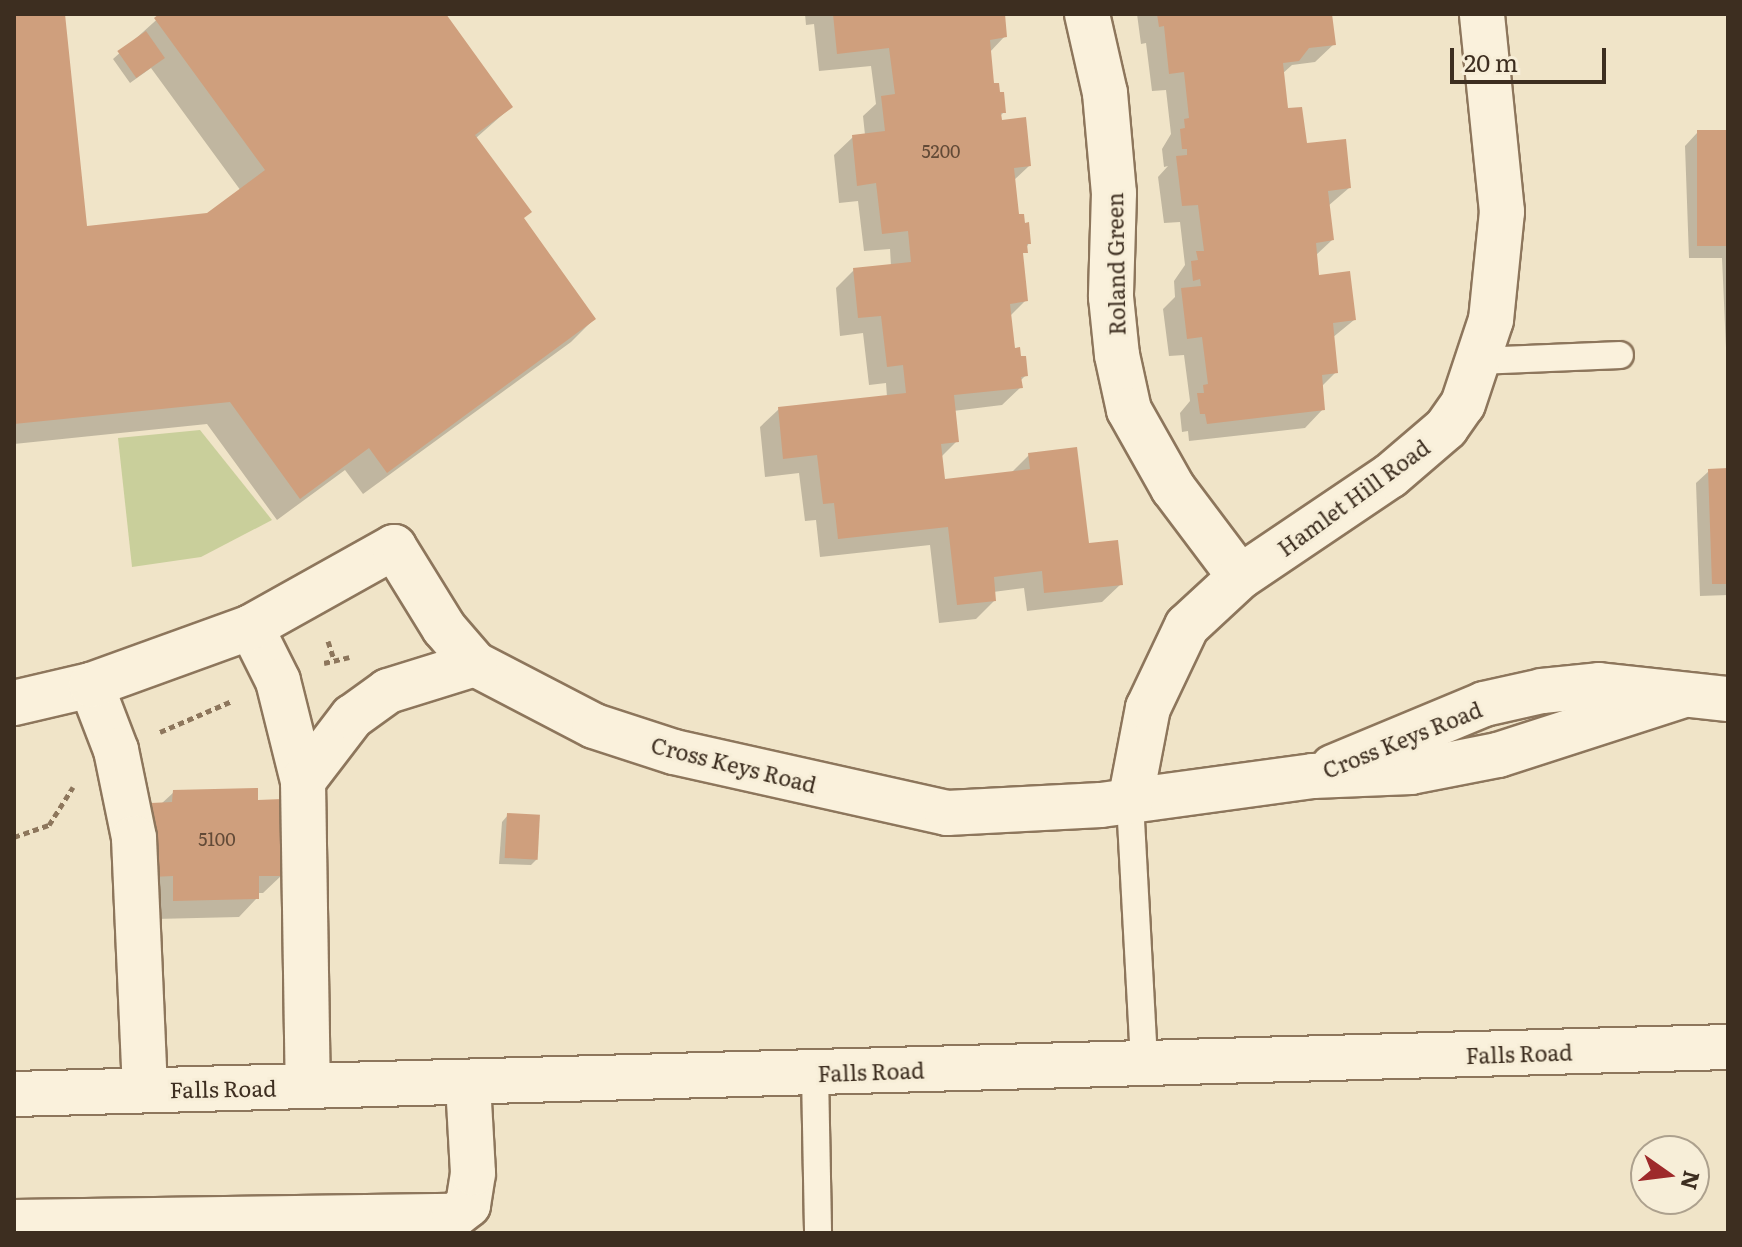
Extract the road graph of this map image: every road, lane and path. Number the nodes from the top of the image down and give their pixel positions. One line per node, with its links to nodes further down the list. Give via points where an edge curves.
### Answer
1 (1087, 14): 5 (street, Roland Green, via 1105,93 1114,193 1111,297 1129,410 1173,488)
2 (1482, 14): 4 (street, Hamlet Hill Road, via 1502,212 1491,320)
3 (1620, 355): 4 (lane)
4 (1479, 361): 5 (street, Hamlet Hill Road, via 1463,404 1446,428 1390,476)
5 (1240, 577): 15 (street, Hamlet Hill Road, via 1187,626 1148,708)
6 (251, 627): 7 (street, Cross Keys Road, via 394,547 444,628); 8 (street, Cross Keys Road); 14 (street, via 278,681)
7 (475, 664): 14 (street, via 388,691 352,717); 15 (street, Cross Keys Road, via 594,726 661,748 947,813)
8 (91, 685): 11 (street, Cross Keys Road); 22 (street, via 116,750 134,838)
9 (247, 695): 12 (path)
10 (1728, 699): 15 (street, Cross Keys Road, via 1599,685 1542,691 1469,709 1313,776)
11 (14, 703)
12 (151, 736)
13 (78, 778): 16 (path, via 49,825)
14 (303, 781): 21 (street)
15 (1130, 802): 18 (lane)
16 (14, 837)
17 (1728, 1047): 18 (street, Falls Road)
18 (1144, 1063): 19 (street, Falls Road)
19 (815, 1073): 20 (street, Falls Road); 25 (lane)
20 (468, 1083): 21 (street, Falls Road); 24 (street, via 473,1173 468,1205 454,1216)
21 (308, 1086): 22 (street, Falls Road)
22 (145, 1090): 23 (street, Falls Road)
23 (14, 1094)
24 (14, 1222)
25 (818, 1233)

